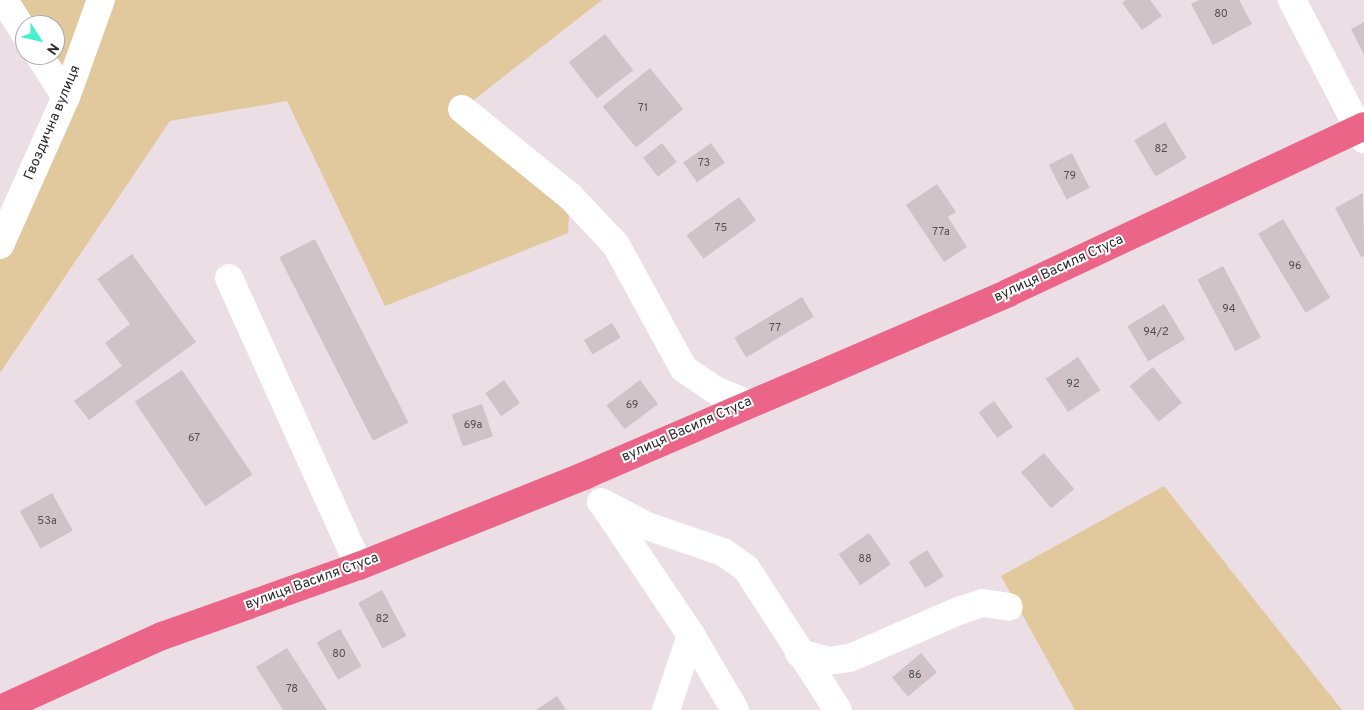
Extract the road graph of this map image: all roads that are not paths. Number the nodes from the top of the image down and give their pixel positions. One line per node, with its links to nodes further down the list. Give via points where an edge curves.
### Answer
1 (4, 0): 4 (street)
2 (101, 0): 6 (street, Гвоздична вулиця)
3 (1292, 0): 8 (street)
4 (15, 17)
5 (45, 65): 6 (street)
6 (66, 97): 9 (street, Гвоздична вулиця)
7 (462, 109): 11 (street, via 570,196 616,245 684,369 717,390)
8 (1362, 132): 11 (main road, вулиця Василя Стуса, via 1008,294)
9 (0, 244)
10 (229, 278): 14 (street)
11 (747, 403): 12 (main road, вулиця Василя Стуса)
12 (586, 475): 13 (street); 14 (main road, вулиця Василя Стуса)
13 (601, 502): 16 (street); 17 (street, via 647,526 723,552 746,568)
14 (359, 566): 18 (main road, вулиця Василя Стуса, via 162,636)
15 (1009, 607): 17 (street, via 982,603 850,658 828,661)
16 (691, 635): 19 (street); 20 (street)
17 (799, 653): 21 (street)
18 (0, 709)
19 (666, 710)
20 (735, 710)
21 (838, 710)

